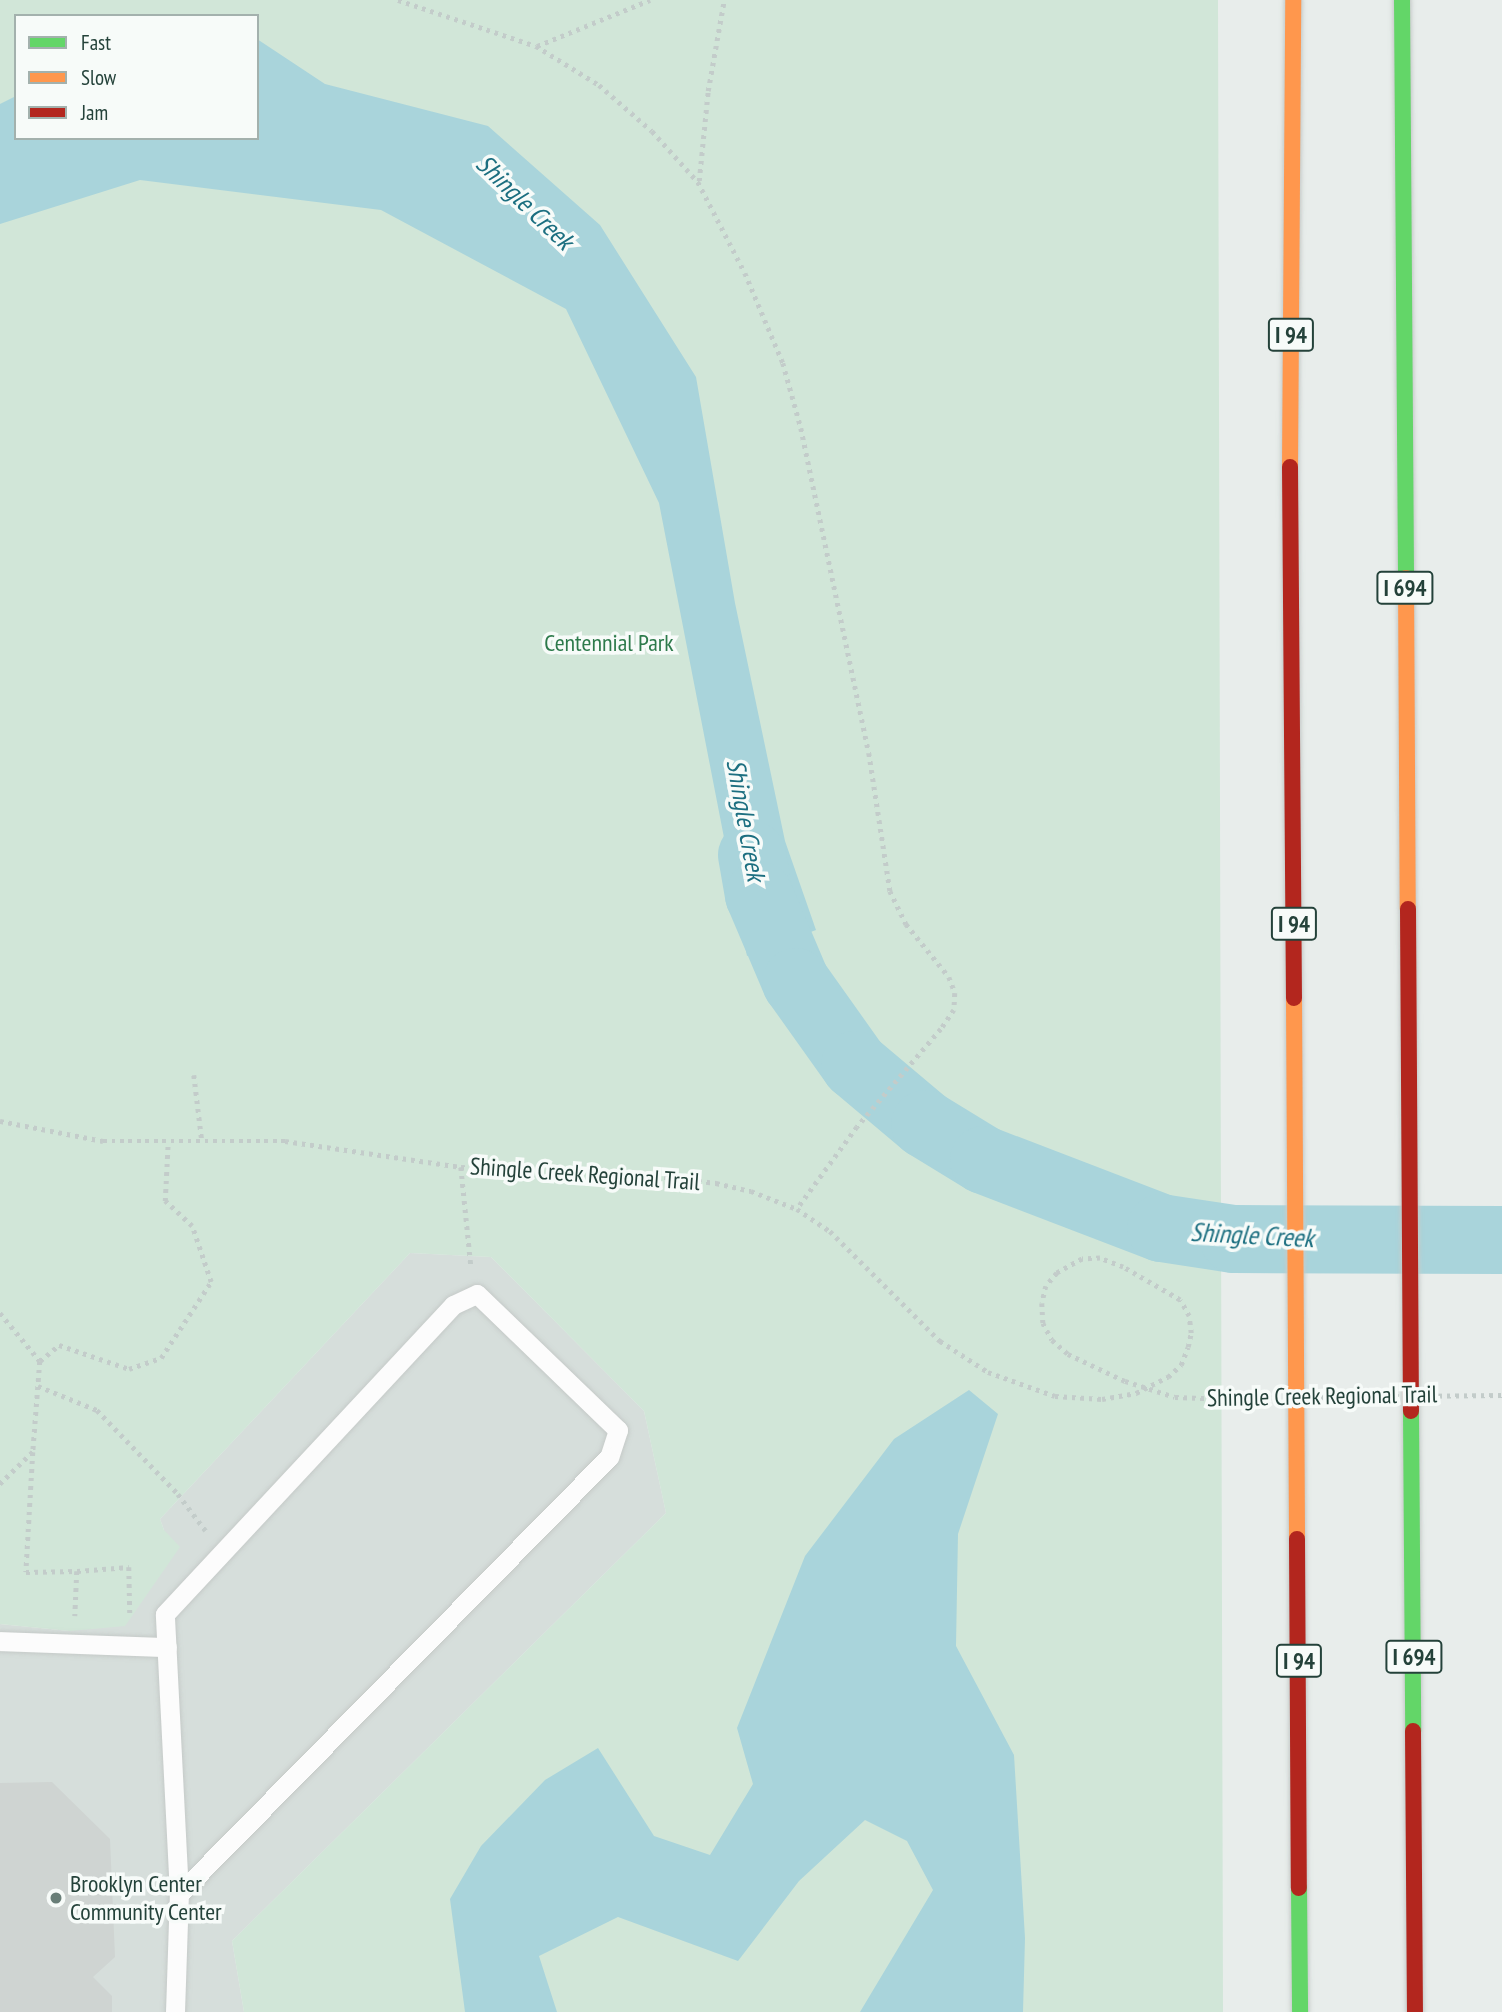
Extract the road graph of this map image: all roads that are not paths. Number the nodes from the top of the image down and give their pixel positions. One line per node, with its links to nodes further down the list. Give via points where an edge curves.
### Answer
1 (1293, 0): 7 (highway, I 94, via 1290,407)
2 (1402, 0): 8 (highway, I 694)
3 (0, 1641): 4 (lane)
4 (167, 1647): 5 (lane); 5 (lane, via 165,1614 453,1305 477,1294 618,1430 609,1457)
5 (179, 1894): 6 (lane)
6 (175, 2012)
7 (1300, 2012)
8 (1415, 2012)

